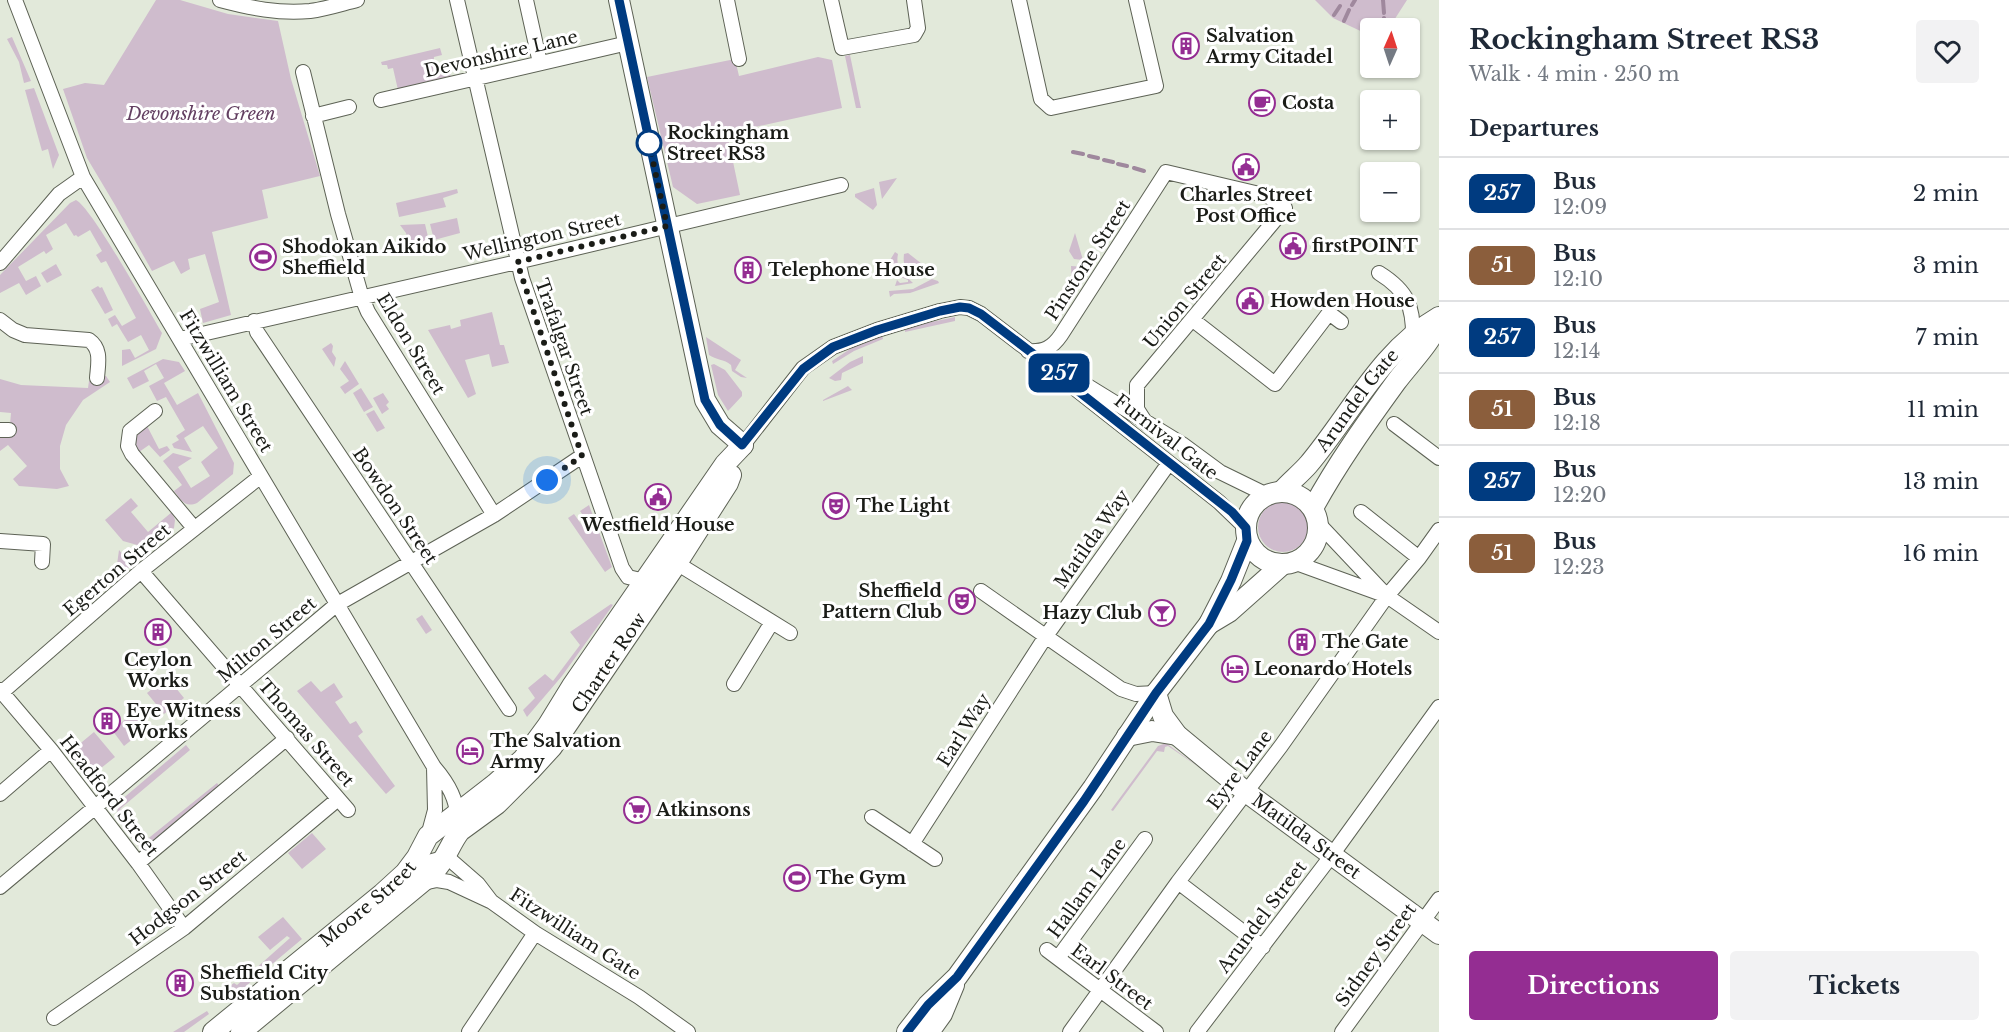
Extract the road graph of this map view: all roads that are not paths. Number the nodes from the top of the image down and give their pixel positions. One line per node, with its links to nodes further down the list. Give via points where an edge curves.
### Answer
1 (15, 0): 21 (street, Fitzwilliam Street)
2 (220, 0): 12 (street, via 256,9)
3 (357, 0): 12 (street, via 307,11)
4 (457, 0): 17 (street, Trafalgar Street)
5 (526, 0): 15 (street)
6 (727, 0): 14 (street)
7 (831, 0): 8 (street, via 842,48 914,35 918,28)
8 (914, 0)
9 (1019, 0): 10 (street, via 1041,99 1051,108 1058,108 1156,86)
10 (1136, 0)
11 (622, 1): 13 (street)
12 (284, 5)
13 (628, 43): 15 (street, Devonshire Lane); 24 (street)
14 (739, 59)
15 (540, 63): 17 (street, Devonshire Lane)
16 (303, 72): 20 (street, Eldon Street)
17 (475, 78): 18 (street, Devonshire Lane); 26 (street, Trafalgar Street)
18 (381, 99)
19 (349, 107): 20 (street)
20 (313, 116): 28 (street, Eldon Street)
21 (82, 177): 25 (street, via 58,194); 37 (street, Fitzwilliam Street)
22 (841, 185): 24 (street, Wellington Street)
23 (1285, 208): 31 (street, Union Street); 38 (street, Pinstone Street, via 1268,196 1166,172 1061,335 1049,348)
24 (667, 226): 26 (street, Wellington Street); 45 (street, via 705,400 720,425)
25 (0, 262)
26 (517, 262): 28 (street, Wellington Street); 46 (street, Trafalgar Street)
27 (1379, 273): 36 (street, via 1405,294)
28 (362, 298): 32 (street, Wellington Street); 52 (street, Eldon Street)
29 (1439, 317): 36 (street, Arundel Gate)
30 (0, 320): 41 (street, via 25,335 89,340 97,350)
31 (1193, 320): 33 (street, via 1275,384 1329,313); 43 (street, Union Street, via 1137,385 1137,409)
32 (254, 321): 37 (street, Wellington Street); 61 (street, Bowdon Street, via 257,332)
33 (1341, 322)
34 (1439, 322): 39 (street, Arundel Gate)
35 (889, 327): 38 (street, Furnival Gate, via 940,311 969,308); 45 (street, Charter Row, via 833,347 803,369)
36 (1413, 333): 39 (street); 50 (street, Arundel Gate, via 1389,357 1310,464)
37 (180, 339): 49 (street, Fitzwilliam Street)
38 (1028, 351): 40 (street, Furnival Gate)
39 (1410, 363): 53 (street, Arundel Gate, via 1331,477)
40 (1062, 376): 43 (street, Furnival Gate, via 1078,380); 48 (street, Furnival Gate)
41 (97, 378)
42 (156, 411): 54 (street, via 130,431 128,446)
43 (1146, 423): 50 (street, Furnival Gate, via 1220,472)
44 (1395, 424): 47 (street)
45 (742, 445): 59 (street, Charter Row, via 725,464)
46 (582, 456): 52 (street, Milton Street); 64 (street, Trafalgar Street, via 625,574)
47 (1439, 458)
48 (1169, 463): 56 (street, Furnival Gate, via 1232,512); 72 (street, Matilda Way)
49 (261, 476): 54 (street, Egerton Street); 67 (street, Fitzwilliam Street)
50 (1273, 492): 53 (street, via 1296,495 1306,501); 56 (street, via 1250,511)
51 (1361, 512): 58 (street)
52 (494, 515): 61 (street, Milton Street)
53 (1315, 515): 62 (street, via 1317,533 1312,548); 66 (street)
54 (194, 528): 63 (street, Egerton Street)
55 (1439, 530): 58 (street, Eyre Lane)
56 (1246, 534): 62 (street, via 1253,551 1264,560 1272,564); 69 (street, via 1231,580)
57 (0, 542): 60 (street, via 43,544)
58 (1419, 558): 66 (street, Eyre Lane)
59 (670, 559): 64 (street, Charter Row); 68 (street); 92 (street, Charter Row, via 552,747 514,788)
60 (42, 562)
61 (412, 563): 67 (street, Milton Street); 78 (street, Bowdon Street)
62 (1289, 563): 66 (street); 69 (street)
63 (141, 571): 74 (street, Thomas Street); 75 (street, Egerton Street)
64 (645, 581): 89 (street, Charter Row, via 523,759)
65 (981, 591): 72 (street)
66 (1386, 596): 70 (street); 84 (street, Eyre Lane)
67 (336, 604): 74 (street, Milton Street); 83 (street, Fitzwilliam Street)
68 (772, 622): 71 (street); 73 (street)
69 (1209, 624): 76 (street)
70 (1439, 632)
71 (790, 633)
72 (1046, 636): 76 (street, via 1126,692); 94 (street, Earl Way)
73 (734, 684)
74 (240, 686): 81 (street, Thomas Street); 87 (street, Milton Street)
75 (1, 692): 82 (street, Headford Street)
76 (1156, 693): 79 (street, Matilda Street, via 1163,716); 80 (street)
77 (1439, 707): 95 (street, Arundel Street)
78 (509, 709)
79 (1177, 735): 80 (street, via 1152,731); 84 (street, Matilda Street)
80 (1127, 736): 110 (street)
81 (287, 738): 86 (street, Thomas Street); 98 (street)
82 (51, 750): 85 (street); 87 (street, Headford Street)
83 (434, 767): 89 (street, Fitzwilliam Street, via 450,790); 91 (street, Fitzwilliam Street, via 435,810)
84 (1246, 792): 95 (street, Matilda Street); 100 (street, Eyre Lane)
85 (0, 794)
86 (338, 799): 88 (street, Thomas Street); 105 (street, Hodgson Street)
87 (94, 807): 98 (street, Headford Street); 101 (street, Milton Street)
88 (348, 810)
89 (457, 813): 91 (street, Charter Row); 92 (street, Fitzwilliam Street)
90 (872, 817): 94 (street)
91 (428, 836): 99 (street, Moore Street)
92 (456, 836): 96 (street, Charter Row)
93 (1145, 839): 109 (street, Hallam Lane)
94 (912, 844): 97 (street)
95 (1332, 855): 104 (street, Matilda Street); 108 (street, Arundel Street)
96 (447, 856): 99 (street, Moore Street, via 432,874); 103 (street, Fitzwilliam Gate)
97 (935, 859)
98 (138, 863): 105 (street, Headford Street)
99 (412, 879): 103 (street, Fitzwilliam Gate, via 449,882); 113 (street, Moore Street, via 382,894); 114 (street, Moore Street)
100 (1178, 882): 108 (street); 111 (street, Eyre Lane)
101 (0, 887)
102 (1439, 899): 104 (street, Sidney Street)
103 (492, 902): 106 (street, Fitzwilliam Gate)
104 (1422, 921): 107 (street, Matilda Street); 122 (street, Sidney Street)
105 (184, 928): 112 (street, Hodgson Street)
106 (536, 933): 115 (street); 116 (street, Fitzwilliam Gate)
107 (1439, 934)
108 (1263, 947): 121 (street, Arundel Street)
109 (1052, 954): 111 (street, Earl Street)
110 (957, 977): 117 (street); 118 (street, via 942,1014)
111 (1100, 990): 119 (street, Eyre Lane); 120 (street, Earl Street)
112 (54, 1018)
113 (213, 1032)
114 (242, 1032)
115 (469, 1032)
116 (688, 1032)
117 (907, 1032)
118 (929, 1032)
119 (1070, 1032)
120 (1156, 1032)
121 (1197, 1032)
122 (1342, 1032)

